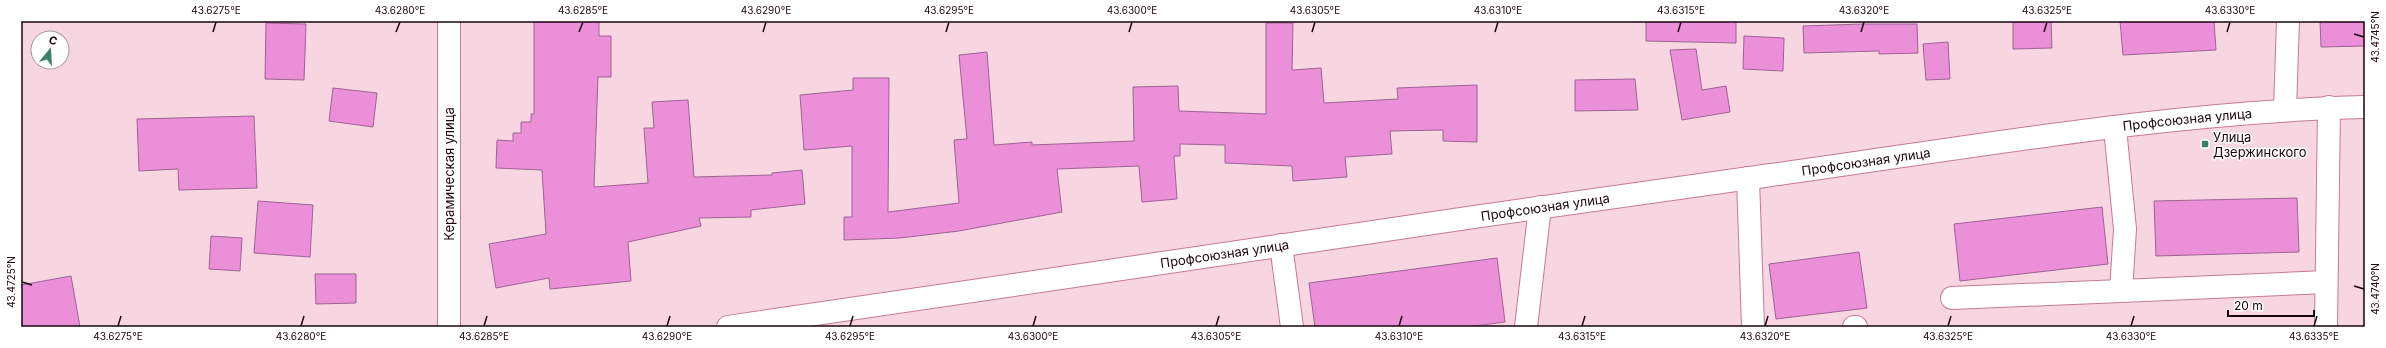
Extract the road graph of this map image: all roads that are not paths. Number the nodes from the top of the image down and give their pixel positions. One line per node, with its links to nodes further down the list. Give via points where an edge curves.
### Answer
1 (449, 21): 13 (street, Керамическая улица)
2 (2288, 21): 5 (street)
3 (2365, 107): 4 (street, Профсоюзная улица)
4 (2329, 108): 5 (street, Профсоюзная улица); 10 (street)
5 (2285, 109): 6 (street, Профсоюзная улица)
6 (2115, 128): 7 (street, Профсоюзная улица); 11 (street, via 2125,229)
7 (1748, 178): 8 (street, Профсоюзная улица); 17 (street)
8 (1540, 207): 9 (street, Профсоюзная улица); 16 (street)
9 (1281, 245): 14 (street, Профсоюзная улица); 15 (street)
10 (2326, 282): 11 (street); 18 (street)
11 (2121, 291): 12 (street)
12 (1952, 298)
13 (449, 327)
14 (728, 327)
15 (1292, 327)
16 (1526, 327)
17 (1753, 327)
18 (2326, 327)

